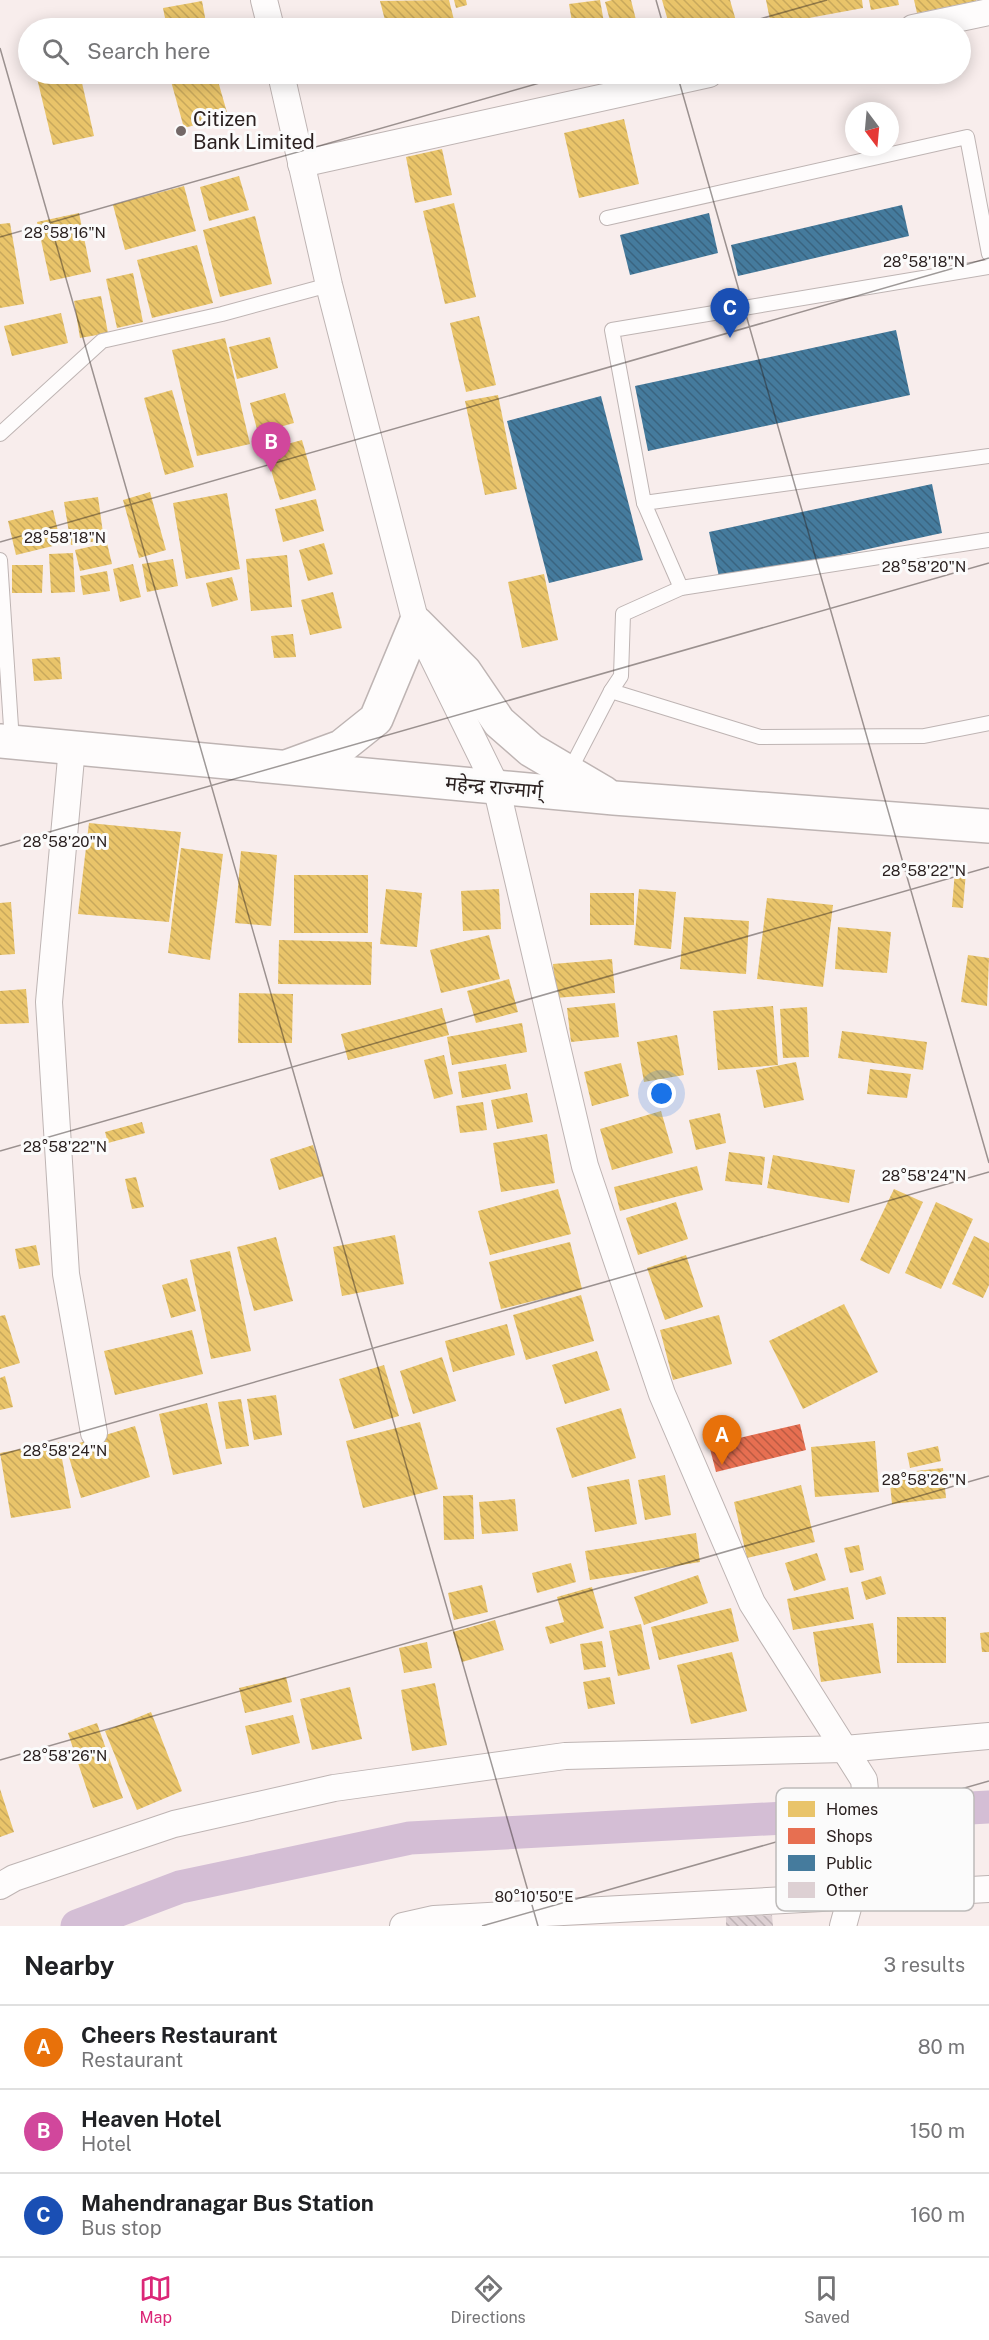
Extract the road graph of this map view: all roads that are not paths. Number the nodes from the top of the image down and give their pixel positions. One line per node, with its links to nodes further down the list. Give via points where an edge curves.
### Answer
1 (264, 0): 3 (street)
2 (989, 12): 4 (street)
3 (268, 18)
4 (960, 18)
5 (283, 84): 7 (street)
6 (665, 84): 7 (street)
7 (301, 164): 11 (street)
8 (607, 218): 9 (lane, via 967,137)
9 (989, 254)
10 (989, 267): 14 (lane, via 612,330)
11 (329, 285): 12 (lane, via 102,341); 18 (street)
12 (0, 434)
13 (989, 456): 14 (lane)
14 (644, 503): 17 (lane)
15 (989, 540): 17 (lane)
16 (0, 560): 21 (lane)
17 (681, 588): 19 (lane, via 623,614 621,676)
18 (416, 622): 23 (highway, via 376,719 341,747); 24 (highway, via 465,672 498,722 531,750); 25 (street)
19 (611, 691): 20 (lane, via 760,737 924,736); 24 (lane)
20 (989, 723)
21 (6, 742): 22 (highway, महेन्द्र राज्मार्ग्)
22 (72, 747): 23 (highway, महेन्द्र राज्मार्ग्); 28 (street, via 49,1002 66,1274)
23 (279, 769): 25 (highway, महेन्द्र राज्मार्ग्)
24 (569, 772): 26 (highway)
25 (496, 786): 26 (highway, महेन्द्र राज्मार्ग्); 30 (street, via 585,1166 662,1394 752,1603)
26 (614, 798): 27 (highway, महेन्द्र राज्मार्ग्)
27 (989, 826)
28 (94, 1433)
29 (989, 1736): 30 (street)
30 (845, 1749): 31 (street); 32 (street, via 565,1756 334,1788 174,1824)
31 (865, 1788)
32 (0, 1886)
33 (989, 1889): 34 (street)
34 (974, 1890)
35 (776, 1901): 37 (street, via 434,1919)
36 (847, 1911): 38 (street)
37 (403, 1926)
38 (843, 1926)

